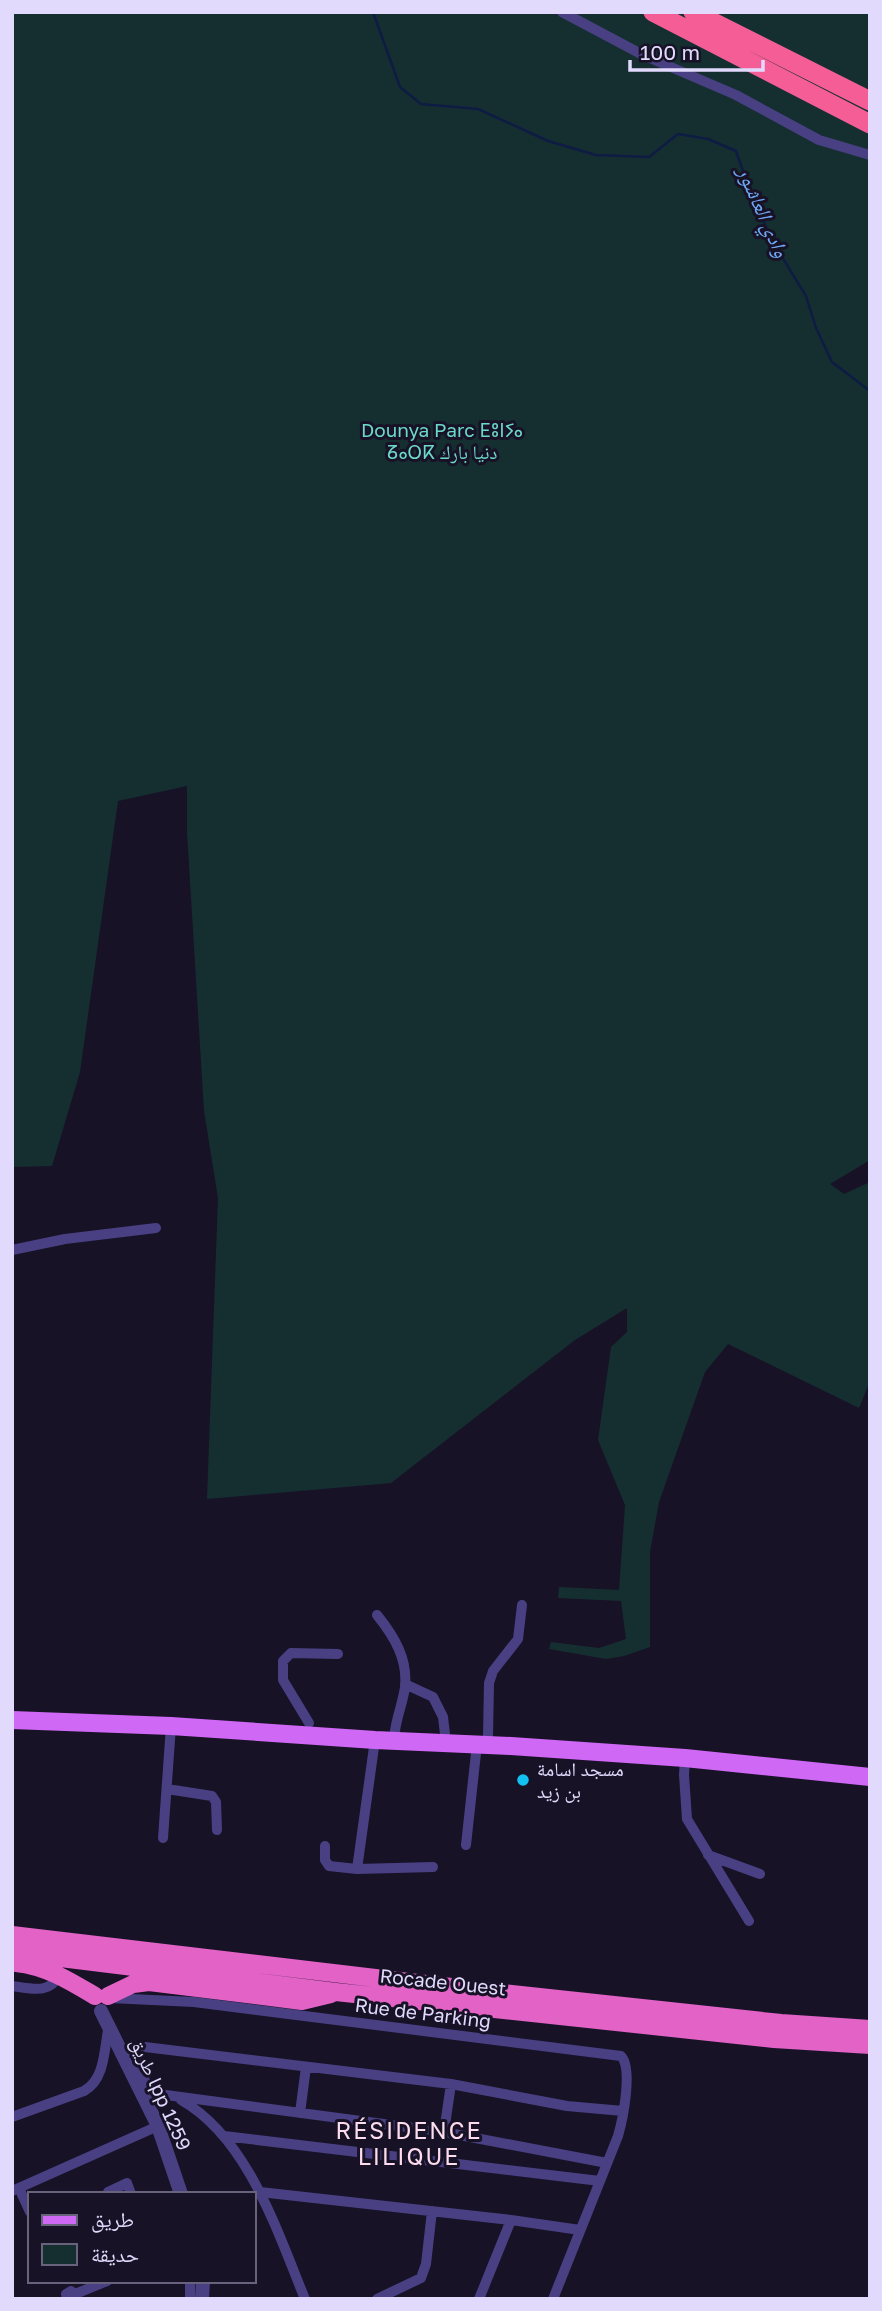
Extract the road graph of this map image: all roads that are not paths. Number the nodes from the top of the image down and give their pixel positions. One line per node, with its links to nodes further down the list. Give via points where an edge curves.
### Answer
1 (562, 12): 6 (street, via 813,137)
2 (653, 12): 5 (highway)
3 (692, 12): 4 (highway)
4 (870, 101)
5 (870, 124)
6 (870, 155)
7 (156, 1228): 8 (street)
8 (12, 1250)
9 (522, 1605): 20 (street, via 518,1639 489,1683)
10 (377, 1615): 12 (street, via 398,1645)
11 (338, 1654): 15 (street, via 291,1653 283,1661 283,1681)
12 (405, 1684): 17 (street); 18 (street, via 433,1696)
13 (12, 1712): 15 (main road)
14 (12, 1720): 16 (main road)
15 (309, 1723): 17 (main road)
16 (171, 1726): 19 (main road); 25 (street)
17 (395, 1731): 18 (main road)
18 (445, 1734): 20 (main road)
19 (375, 1740): 20 (main road); 32 (street)
20 (482, 1740): 21 (main road); 28 (street)
21 (511, 1742): 22 (main road); 23 (main road, via 662,1746)
22 (685, 1758): 24 (main road); 30 (street, via 687,1818)
23 (870, 1765)
24 (870, 1777)
25 (167, 1789): 26 (street, via 212,1796); 27 (street)
26 (217, 1830)
27 (163, 1838)
28 (466, 1845)
29 (325, 1846): 32 (street, via 328,1865)
30 (708, 1855): 33 (street); 34 (street)
31 (433, 1867): 32 (street)
32 (357, 1869)
33 (760, 1874)
34 (749, 1920)
35 (12, 1935): 43 (highway, Rocade Ouest, via 781,2023)
36 (12, 1952): 40 (highway, Rocade Ouest)
37 (12, 1963): 38 (highway)
38 (59, 1975): 39 (street, via 54,1984 41,1989); 41 (highway)
39 (12, 1986)
40 (336, 1992): 41 (highway, via 302,2001 149,1982 133,1984); 44 (highway, Rocade Ouest, via 774,2039)
41 (104, 2000): 42 (street, طريق lpp 1259); 48 (street, Rue de Parking, via 194,2002 618,2055 627,2066)
42 (108, 2025): 50 (street, via 99,2076 93,2085); 51 (street, طريق lpp 1259)
43 (870, 2029)
44 (870, 2045)
45 (306, 2067): 46 (street); 47 (street, via 145,2047 138,2050 150,2093); 49 (street)
46 (451, 2084): 48 (street, via 566,2106); 52 (street)
47 (175, 2096): 49 (street); 53 (street, via 198,2109)
48 (623, 2111): 54 (street, Rue de Parking)
49 (300, 2113): 52 (street)
50 (12, 2117)
51 (158, 2126): 56 (street); 59 (street, طريق lpp 1259)
52 (444, 2132): 54 (street)
53 (224, 2136): 55 (street); 60 (street)
54 (607, 2163): 55 (street, Rue de Parking)
55 (600, 2181): 63 (street, Rue de Parking)
56 (23, 2189)
57 (108, 2192): 58 (street, via 127,2183)
58 (130, 2192)
59 (180, 2192)
60 (260, 2192): 61 (street); 66 (street)
61 (432, 2211): 62 (street); 67 (street, via 421,2278)
62 (511, 2220): 63 (street); 68 (street)
63 (580, 2230): 69 (street, Rue de Parking)
64 (102, 2283): 65 (street)
65 (70, 2297)
66 (304, 2299)
67 (377, 2299)
68 (479, 2299)
69 (553, 2299)

